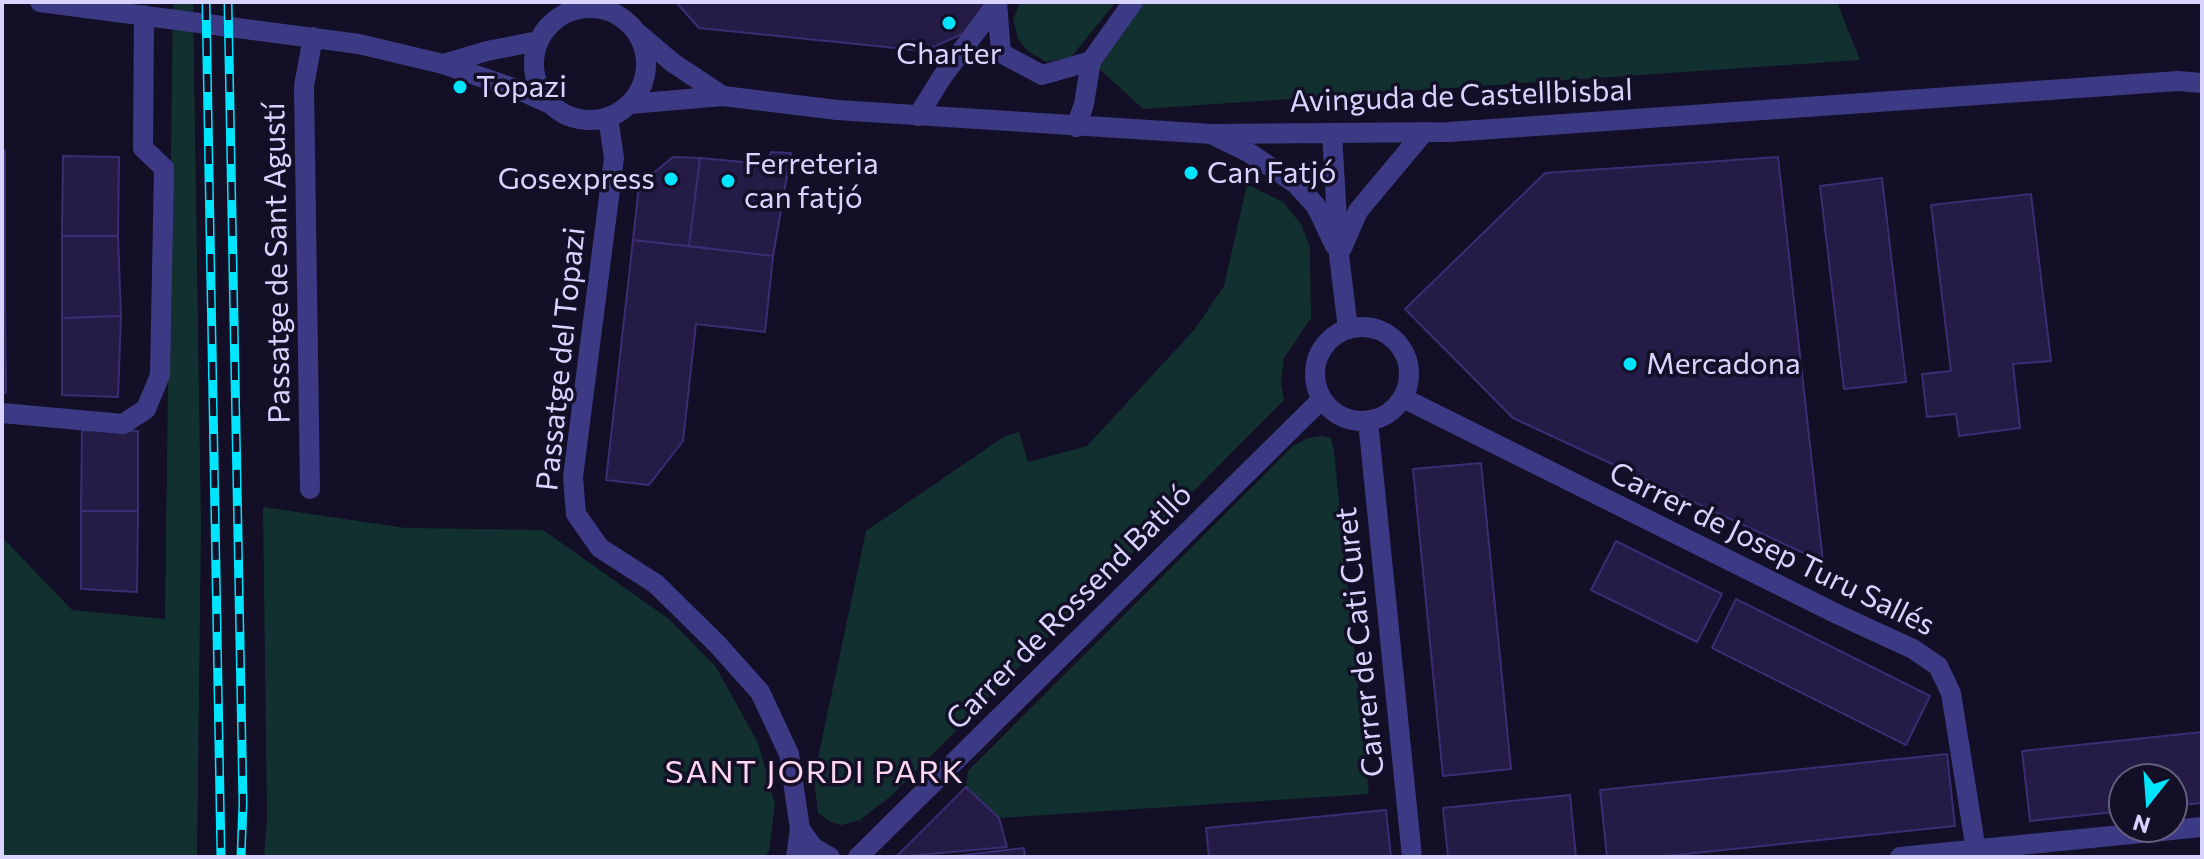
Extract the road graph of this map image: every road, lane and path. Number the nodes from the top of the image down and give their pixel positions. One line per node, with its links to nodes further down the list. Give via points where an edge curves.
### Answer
1 (40, 2): 5 (street)
2 (997, 2): 9 (street, via 1001,53 1042,75); 15 (street)
3 (1133, 2): 9 (street)
4 (567, 7): 6 (street, via 599,8); 8 (street)
5 (144, 15): 7 (street); 25 (street, via 143,148 164,168 160,375 146,409 123,424)
6 (628, 17): 12 (street, Avinguda de Castellbisbal, via 673,63); 14 (street, via 645,50 646,69)
7 (313, 37): 10 (street); 27 (street, Passatge de Sant Agustí, via 304,86)
8 (538, 41): 10 (street); 13 (street, via 535,79)
9 (1091, 61): 17 (street)
10 (443, 64): 13 (street)
11 (2202, 83): 18 (street, Avinguda de Castellbisbal)
12 (723, 96): 14 (street, Avinguda de Castellbisbal); 15 (street, Avinguda de Castellbisbal)
13 (550, 104): 16 (street, via 566,115)
14 (630, 104): 16 (street)
15 (918, 116): 17 (street, Avinguda de Castellbisbal)
16 (608, 117): 29 (street, Passatge del Topazi, via 614,158 573,477 576,514 600,548 656,584 760,692 789,754)
17 (1076, 127): 20 (street, Avinguda de Castellbisbal)
18 (1424, 132): 19 (street, Avinguda de Castellbisbal); 21 (street, via 1358,211)
19 (1332, 133): 20 (street, Avinguda de Castellbisbal); 21 (street)
20 (1212, 134): 21 (street, via 1296,184 1316,206)
21 (1339, 255): 22 (street)
22 (1348, 329): 23 (street, via 1377,329 1400,345 1409,371); 24 (street, via 1335,335 1318,357 1316,386)
23 (1403, 398): 26 (street, via 1394,409); 30 (street, Carrer de Josep Turu Sallés, via 1913,649 1938,666 1951,693)
24 (1322, 399): 26 (street, via 1342,417); 33 (street, Carrer de Rossend Batlló)
25 (2, 413)
26 (1368, 421): 34 (street, Carrer de Cati Curet)
27 (310, 489)
28 (2202, 827): 30 (street)
29 (800, 829): 31 (street, Passatge del Topazi); 32 (street, via 813,847)
30 (1977, 853): 35 (street)
31 (796, 857)
32 (830, 857)
33 (858, 857)
34 (1412, 857)
35 (1900, 857)

